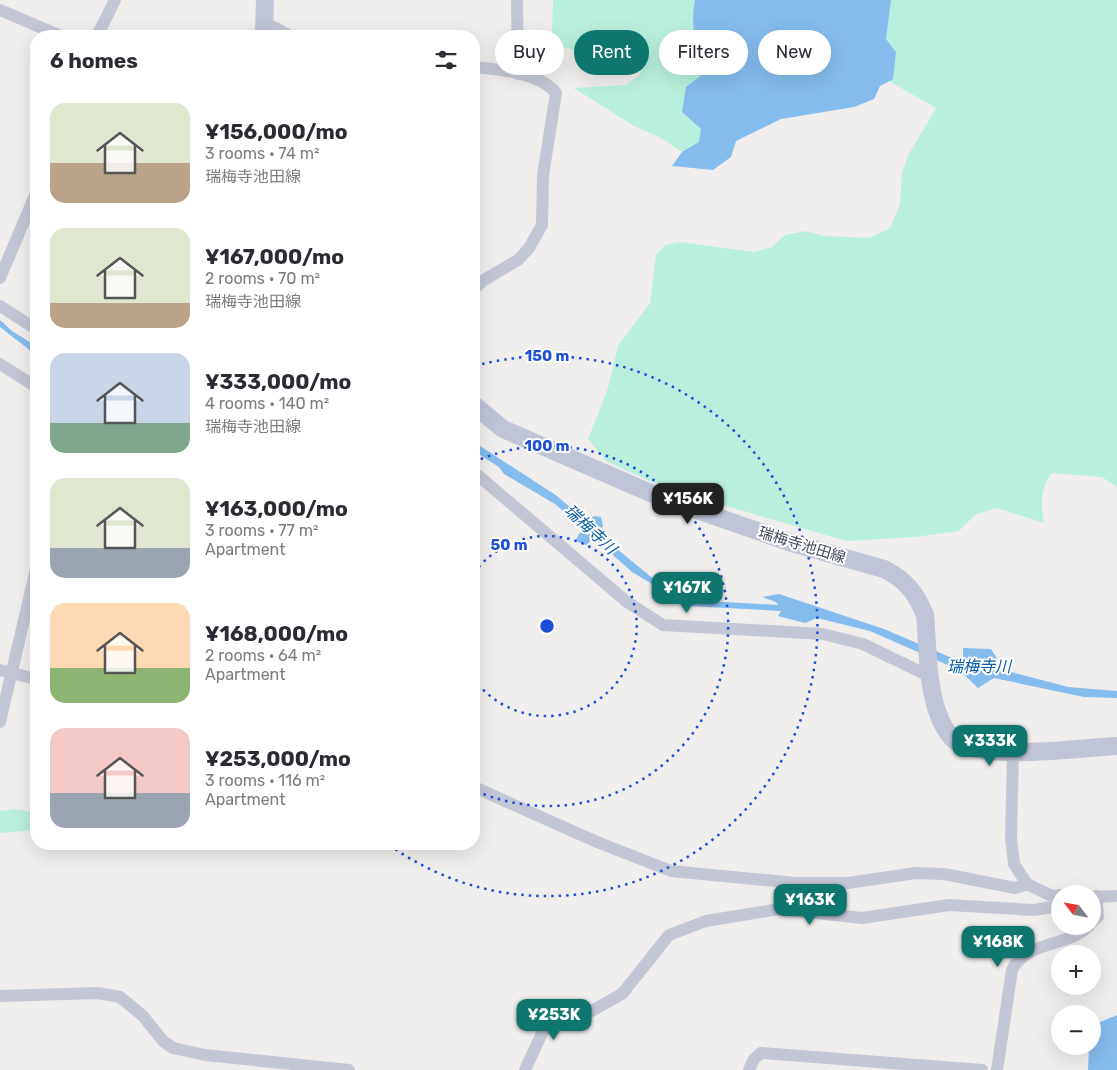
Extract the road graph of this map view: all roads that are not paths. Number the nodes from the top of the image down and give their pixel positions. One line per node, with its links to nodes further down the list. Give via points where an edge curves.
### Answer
1 (115, 0): 6 (street)
2 (264, 0): 7 (main road)
3 (517, 0): 10 (street)
4 (0, 10): 5 (street)
5 (47, 30)
6 (100, 30)
7 (263, 30)
8 (265, 30): 9 (street, via 272,26)
9 (279, 30)
10 (517, 30)
11 (480, 68): 12 (street)
12 (495, 70)
13 (521, 75): 16 (street, via 535,79 556,93 543,175 542,225 518,260)
14 (30, 207): 15 (street)
15 (0, 278)
16 (480, 284)
17 (0, 306): 18 (street)
18 (30, 325)
19 (0, 364): 20 (street)
20 (30, 383)
21 (480, 410): 25 (main road, 瑞梅寺池田線, via 503,429 662,498 792,543 884,569 910,587 925,615)
22 (480, 477): 25 (street, via 627,602 663,625 823,634 863,644)
23 (30, 590): 24 (street)
24 (6, 672): 26 (street); 27 (street)
25 (931, 677): 29 (main road, via 937,712 953,739 976,749)
26 (30, 678)
27 (0, 722)
28 (1117, 746): 29 (main road)
29 (1013, 752): 31 (street, via 1012,854 1014,864)
30 (480, 791): 31 (street, via 671,871 796,883 848,883 916,873 944,874 1015,888)
31 (1027, 884): 32 (street)
32 (1051, 896)
33 (1117, 896): 34 (street)
34 (1101, 897)
35 (1051, 907): 39 (street, via 1033,910 949,905 862,918 779,909 706,920 669,936 622,994 586,1014 554,1022 543,1031)
36 (1074, 935): 42 (street, via 1027,952 1016,961)
37 (0, 996): 38 (street, via 98,993 120,997 173,1048 205,1055)
38 (349, 1070)
39 (525, 1070)
40 (749, 1070): 41 (street, via 754,1059 762,1053)
41 (982, 1070)
42 (997, 1070)

